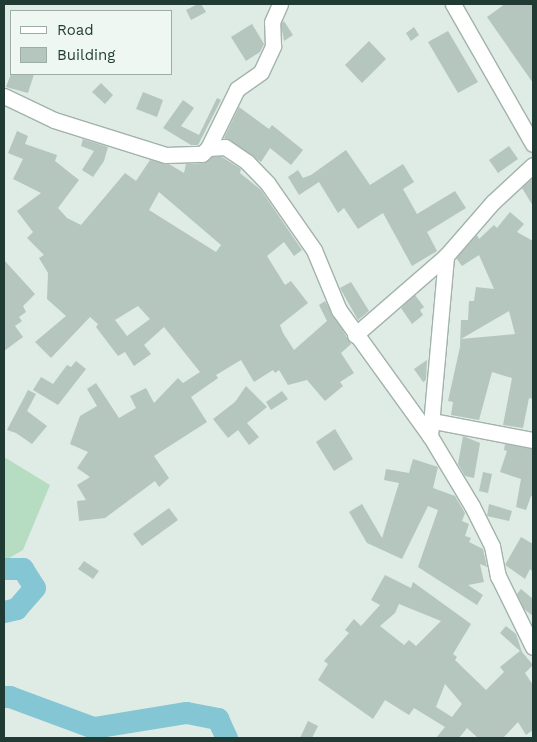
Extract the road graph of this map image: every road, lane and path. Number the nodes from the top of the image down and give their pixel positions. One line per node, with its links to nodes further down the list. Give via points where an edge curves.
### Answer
1 (280, 4): 5 (street, via 272,22 273,46 261,72 237,88)
2 (454, 4): 4 (street)
3 (4, 96): 5 (street, via 54,120 166,155 202,154)
4 (533, 144)
5 (208, 148): 8 (street, via 225,147 240,157 281,200 314,250 339,310)
6 (533, 166): 7 (street, via 493,202)
7 (446, 256): 8 (street); 9 (street)
8 (355, 335): 10 (street)
9 (434, 421): 10 (street); 11 (street)
10 (430, 436): 12 (street, via 492,546 498,576)
11 (533, 440)
12 (533, 647)

